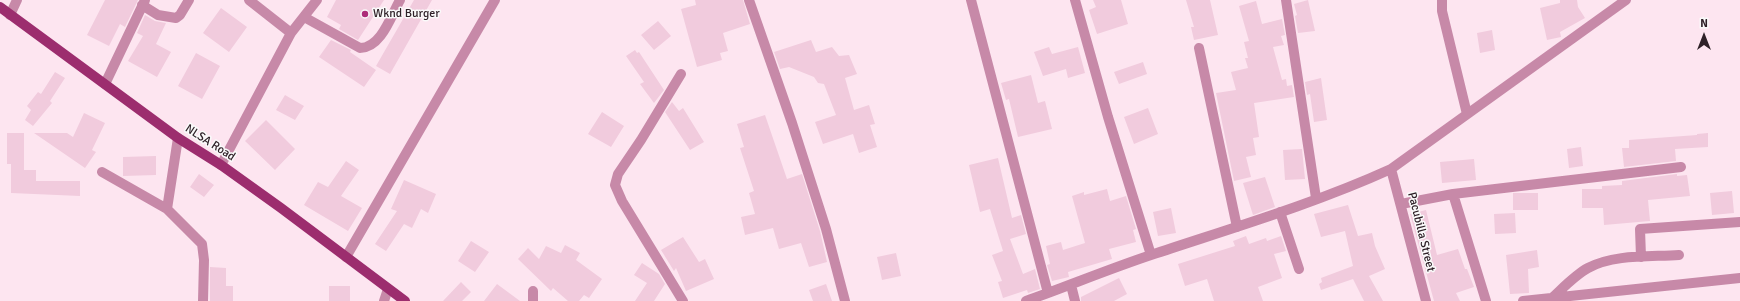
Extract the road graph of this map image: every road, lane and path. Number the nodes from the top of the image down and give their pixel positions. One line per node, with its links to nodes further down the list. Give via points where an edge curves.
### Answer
1 (16, 0): 15 (street)
2 (189, 0): 13 (street, via 176,18 158,15)
3 (249, 0): 17 (street)
4 (317, 0): 16 (street)
5 (400, 0): 16 (street, via 382,33 368,48 360,48)
6 (495, 0): 36 (street)
7 (749, 0): 48 (street, via 826,229)
8 (971, 0): 42 (street)
9 (1075, 0): 34 (street)
10 (1286, 0): 28 (street)
11 (1442, 0): 21 (street, via 1442,11)
12 (1626, 0): 21 (street)
13 (143, 3): 20 (street)
14 (0, 7): 15 (main road, NLSA Road)
15 (10, 15): 20 (main road, NLSA Road)
16 (304, 17): 17 (street)
17 (291, 33): 23 (street)
18 (1199, 48): 33 (street)
19 (681, 74): 47 (street, via 642,140 618,174 615,185 622,201)
20 (105, 84): 22 (main road, NLSA Road)
21 (1467, 114): 25 (street)
22 (178, 138): 23 (main road, NLSA Road); 30 (street)
23 (221, 165): 36 (main road, NLSA Road)
24 (1681, 166): 27 (street)
25 (1391, 169): 28 (street, via 1357,185); 29 (street, Pacubilla Street)
26 (102, 172): 30 (street)
27 (1453, 194): 29 (street); 52 (street)
28 (1316, 198): 31 (street)
29 (1401, 204): 51 (street, Pacubilla Street)
30 (167, 210): 44 (street, via 202,244)
31 (1280, 212): 33 (street); 38 (street)
32 (1740, 222): 37 (street, via 1640,229)
33 (1237, 227): 34 (street)
34 (1150, 255): 40 (street)
35 (1679, 255): 37 (street)
36 (346, 256): 41 (main road, NLSA Road)
37 (1641, 257): 43 (street, via 1595,264)
38 (1298, 269)
39 (1740, 278): 43 (street)
40 (1071, 285): 42 (street); 50 (street)
41 (388, 289): 45 (street); 46 (main road, NLSA Road)
42 (1048, 293): 49 (street)
43 (1552, 298): 53 (street)
44 (203, 301)
45 (384, 301)
46 (405, 301)
47 (683, 301)
48 (845, 301)
49 (1026, 301)
50 (1075, 301)
51 (1426, 301)
52 (1486, 301)
53 (1523, 301)

